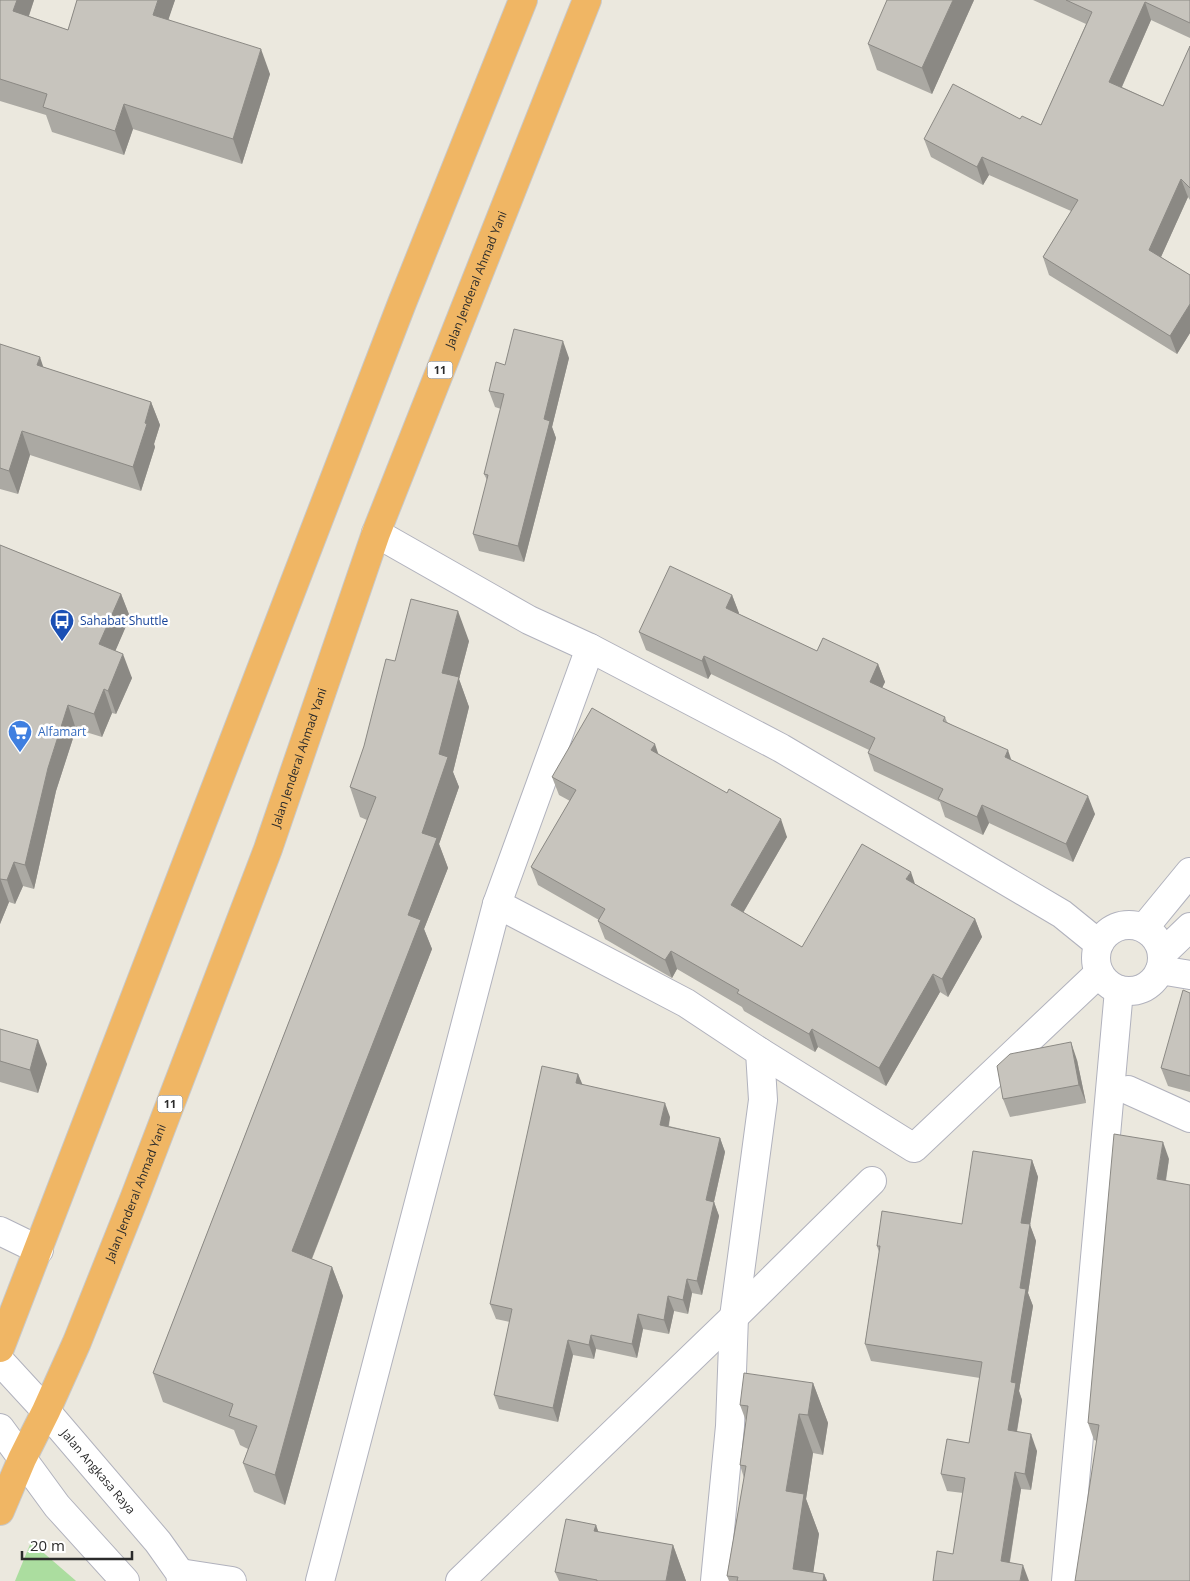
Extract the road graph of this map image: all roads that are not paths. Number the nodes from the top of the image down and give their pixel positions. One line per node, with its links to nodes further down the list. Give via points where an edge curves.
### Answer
1 (523, 0): 18 (highway, via 402,303)
2 (587, 0): 3 (highway, Jalan Jenderal Ahmad Yani / 11)
3 (376, 533): 4 (street, via 529,620); 22 (highway, Jalan Jenderal Ahmad Yani / 11, via 264,858 130,1208)
4 (590, 648): 6 (street); 9 (street, via 781,748 1062,914)
5 (1190, 872): 8 (street)
6 (497, 904): 13 (street, via 686,1003); 29 (street)
7 (1190, 926): 10 (street)
8 (1144, 928): 9 (street, via 1127,925 1110,930); 10 (street, via 1156,939)
9 (1099, 944): 12 (street, via 1096,958)
10 (1161, 962): 11 (street); 12 (street, via 1154,981 1144,988 1131,992)
11 (1190, 975)
12 (1109, 981): 13 (street, via 914,1148); 32 (street)
13 (760, 1052): 19 (street, via 763,1100)
14 (1128, 1090): 15 (street)
15 (1190, 1118)
16 (872, 1181): 19 (street)
17 (0, 1231): 18 (street)
18 (39, 1250): 20 (highway)
19 (734, 1317): 30 (street); 31 (street, via 730,1426)
20 (0, 1348)
21 (0, 1361): 22 (street, Jalan Angkasa Raya)
22 (46, 1411): 24 (highway, Jalan Jenderal Ahmad Yani / 11); 26 (street, Jalan Angkasa Raya, via 158,1542)
23 (0, 1428): 24 (street)
24 (22, 1458): 25 (highway, Jalan Jenderal Ahmad Yani / 11); 27 (street, via 57,1506)
25 (0, 1511)
26 (180, 1577): 28 (street)
27 (124, 1581)
28 (232, 1581)
29 (320, 1581)
30 (460, 1581)
31 (715, 1581)
32 (1066, 1581)

